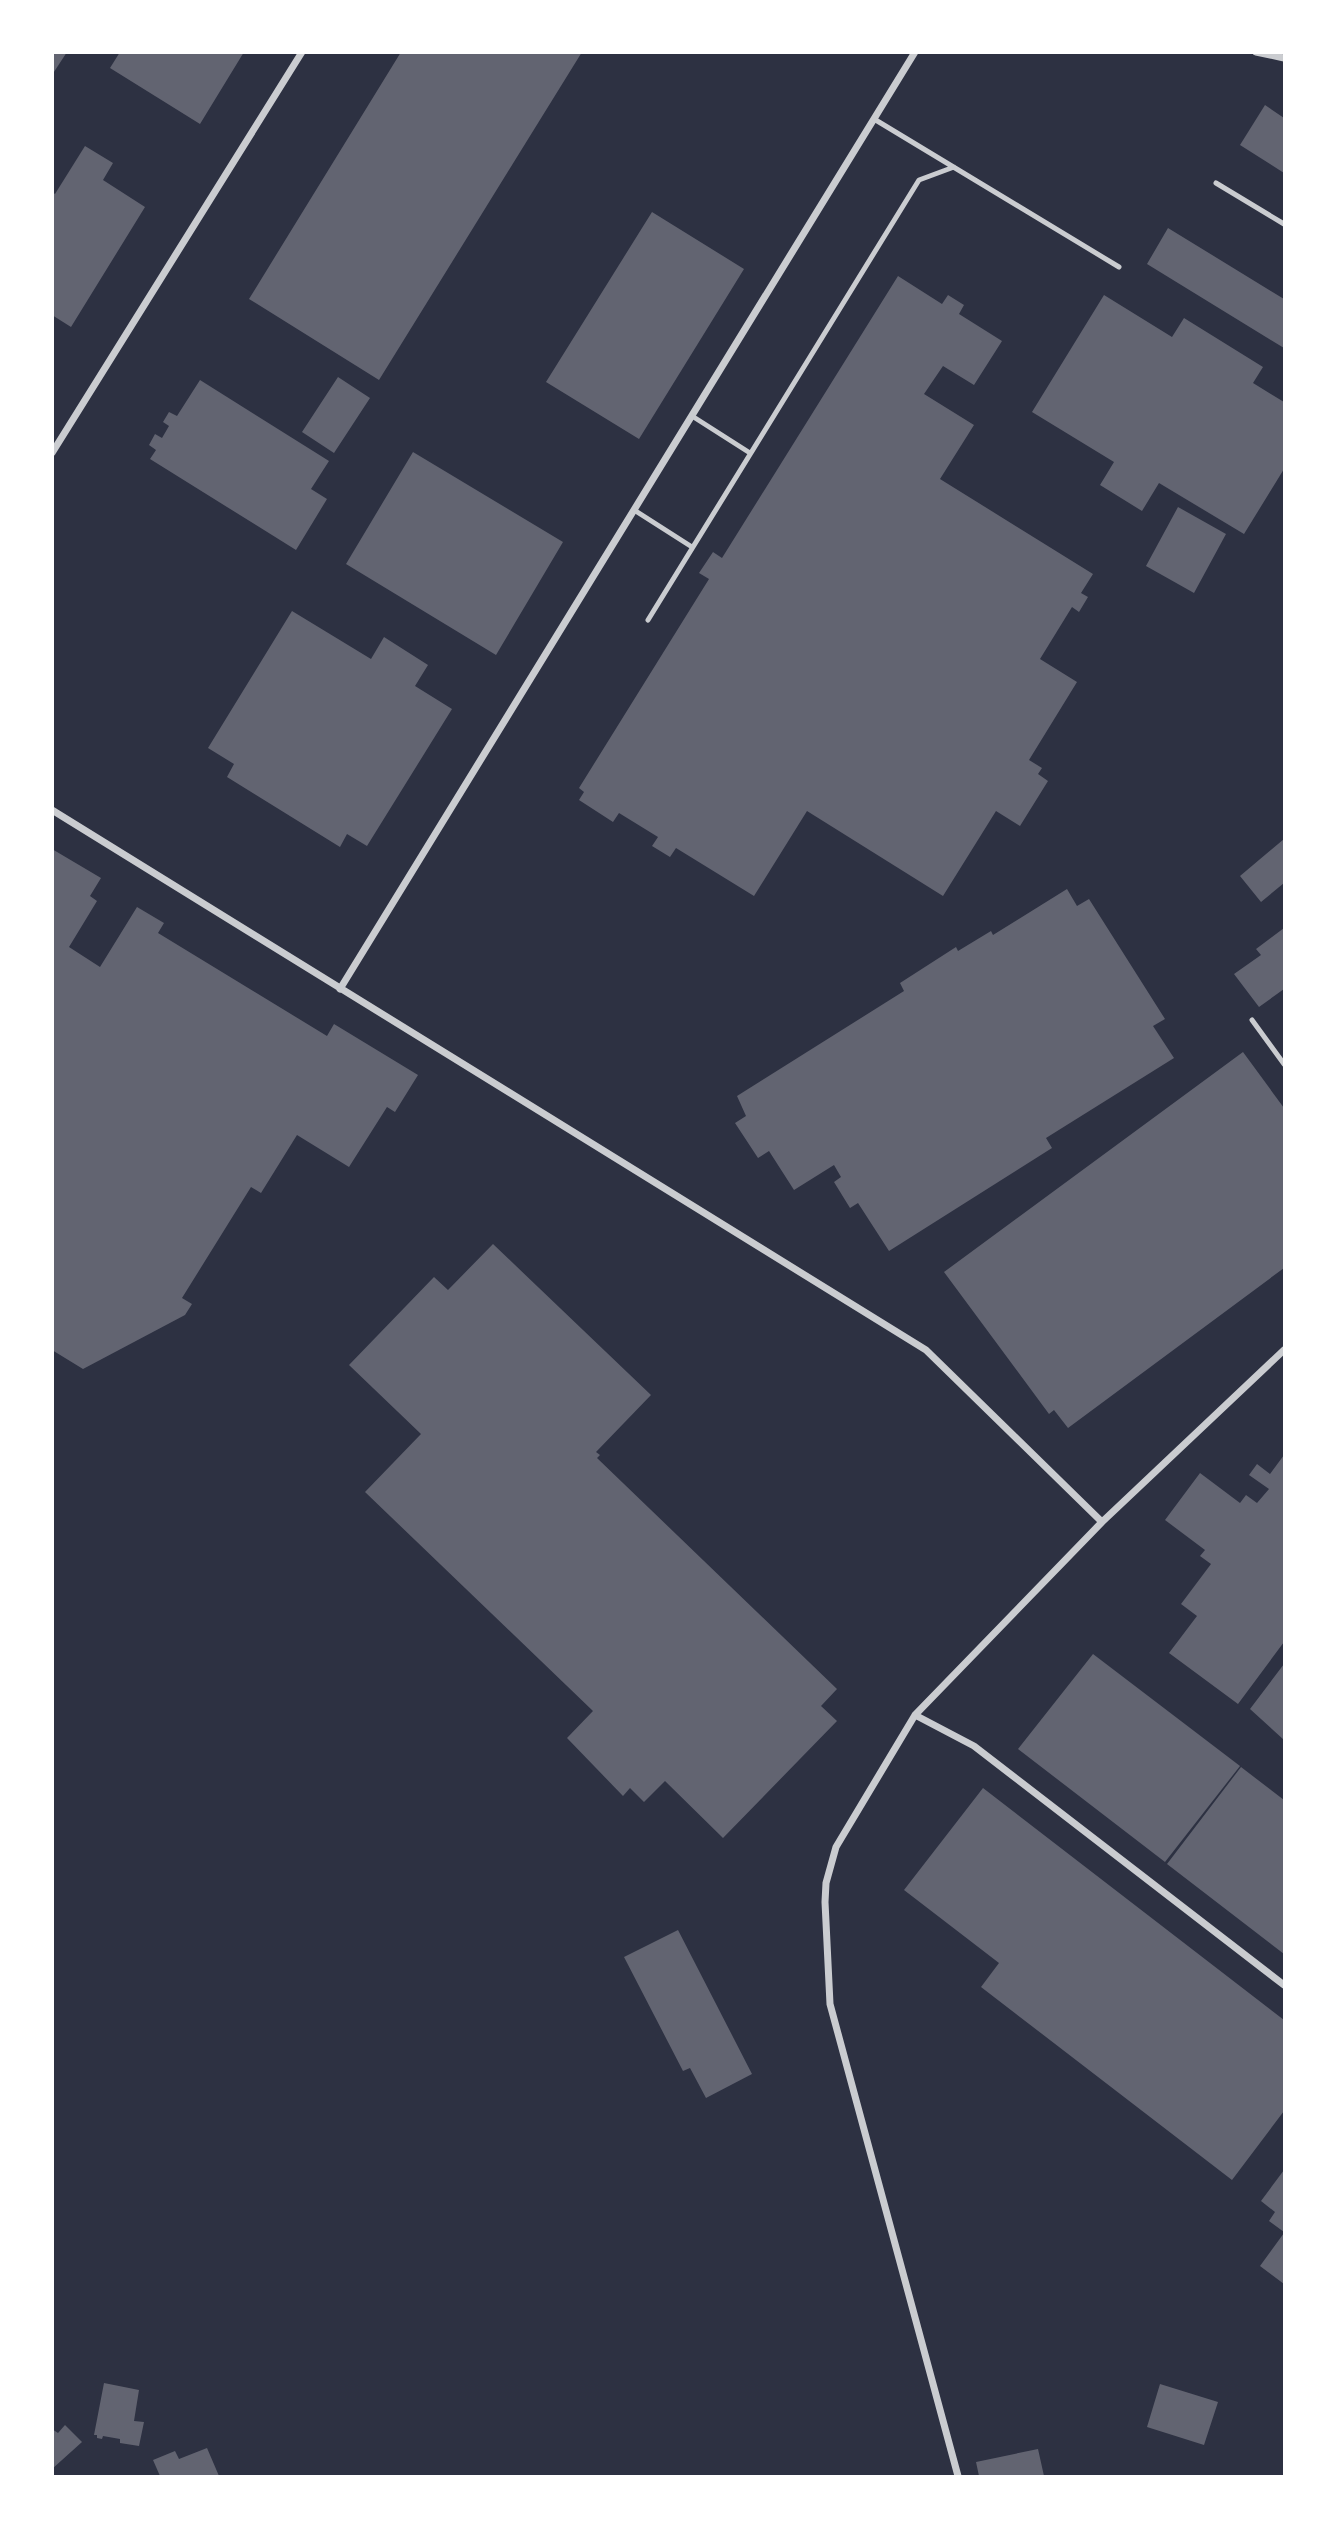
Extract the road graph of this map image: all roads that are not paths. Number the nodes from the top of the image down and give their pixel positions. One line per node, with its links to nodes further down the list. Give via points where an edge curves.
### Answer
1 (302, 52): 11 (street)
2 (915, 52): 5 (street)
3 (1256, 52): 4 (street)
4 (1284, 58)
5 (874, 119): 6 (lane); 10 (street)
6 (954, 167): 9 (lane); 12 (lane, via 919,180)
7 (1216, 183): 8 (lane)
8 (1284, 224)
9 (1119, 267)
10 (692, 416): 12 (lane); 13 (street)
11 (52, 453)
12 (750, 453): 14 (lane)
13 (634, 510): 14 (lane); 17 (street)
14 (692, 547): 15 (lane)
15 (648, 620)
16 (52, 810): 17 (street)
17 (340, 989): 21 (street, via 926,1350)
18 (1252, 1020): 19 (lane)
19 (1284, 1064)
20 (1284, 1350): 21 (street)
21 (1102, 1522): 22 (street)
22 (915, 1715): 23 (street, via 974,1746); 24 (street, via 836,1847 825,1902 830,2004)
23 (1284, 1985)
24 (958, 2476)

